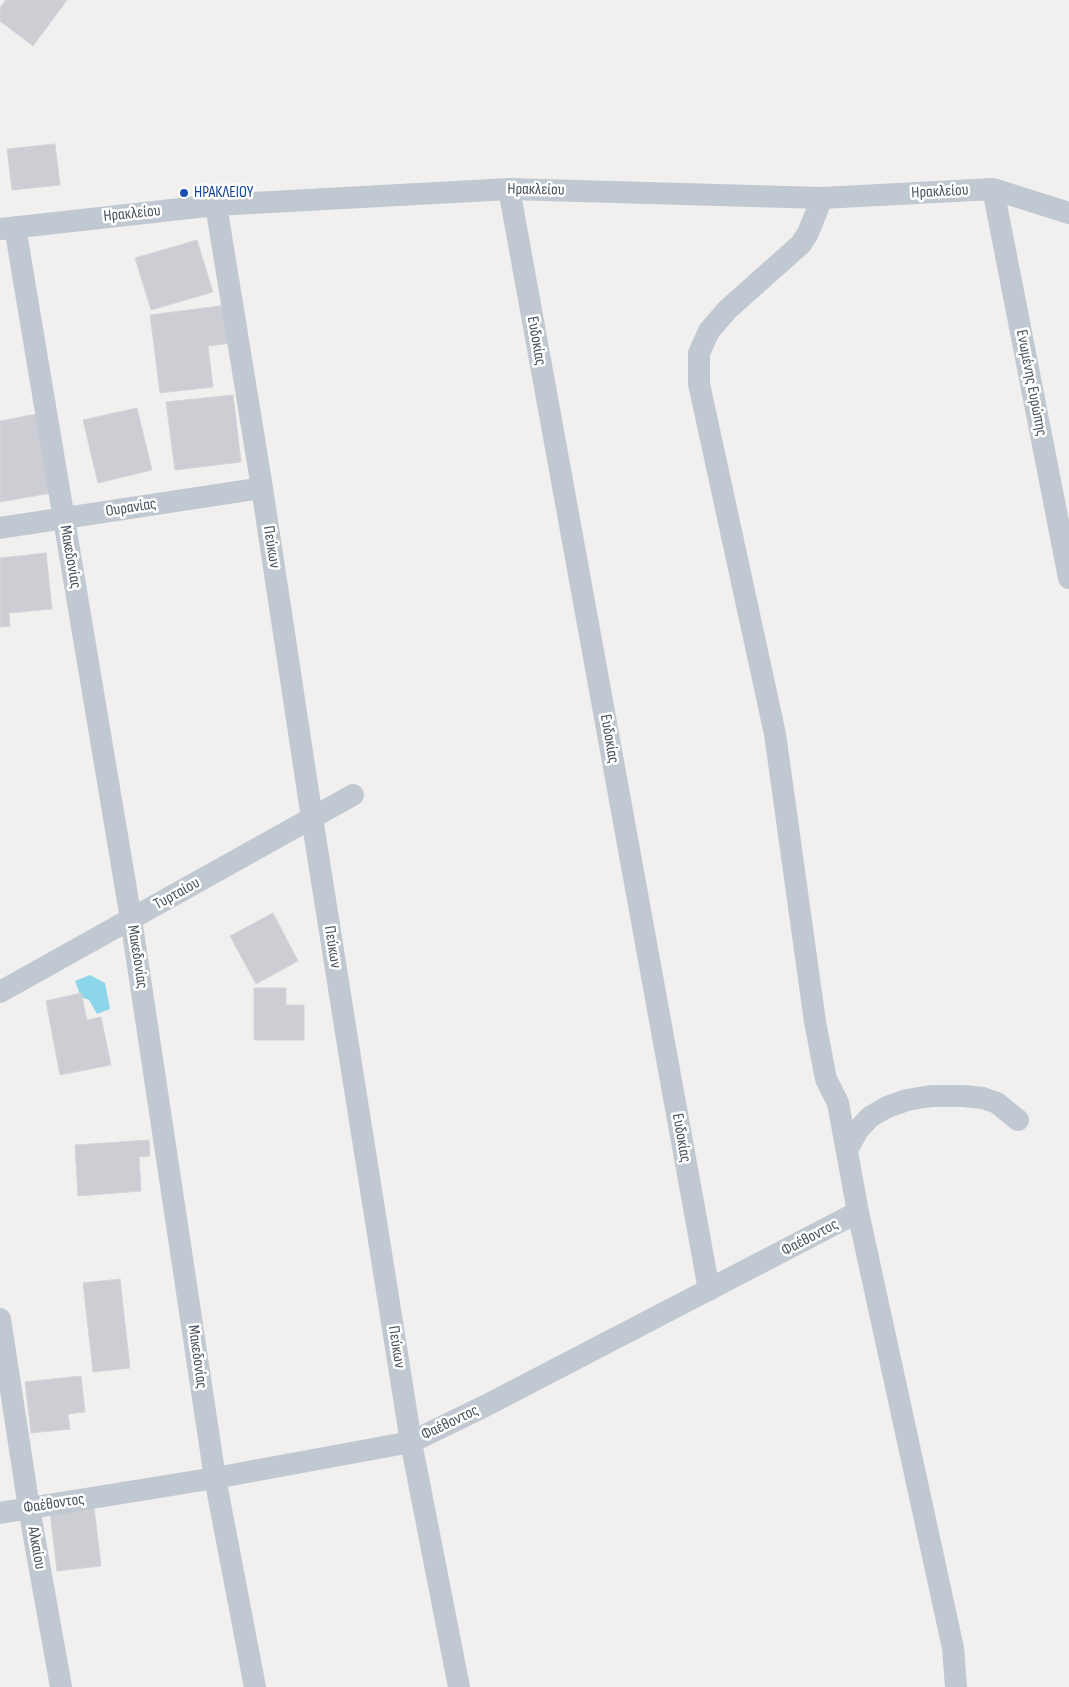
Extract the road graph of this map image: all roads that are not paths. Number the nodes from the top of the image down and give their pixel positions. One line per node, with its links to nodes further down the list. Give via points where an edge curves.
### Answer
1 (509, 188): 3 (street, Ηρακλείου); 4 (street, Ηρακλείου); 18 (street, Ευδοκίας)
2 (993, 189): 3 (street, Ηρακλείου); 5 (street, Ηρακλείου); 10 (street, Ενωμένης Ευρώπης)
3 (822, 198): 16 (street, via 801,244 727,310 709,331 699,353 699,384 775,734 815,1022 826,1079 838,1103)
4 (216, 205): 6 (street, Ηρακλείου); 7 (street, Πεύκων)
5 (1069, 213)
6 (7, 228): 8 (street, Μακεδονίας)
7 (262, 488): 8 (street, Ουρανίας); 12 (street, Πεύκων)
8 (63, 519): 9 (street, Ουρανίας); 13 (street, Μακεδονίας)
9 (0, 528)
10 (1069, 578)
11 (353, 795): 12 (street, Τυρταίου)
12 (312, 818): 13 (street, Τυρταίου); 20 (street, Πεύκων)
13 (131, 919): 14 (street, Τυρταίου); 21 (street, Μακεδονίας)
14 (0, 992)
15 (1018, 1120): 16 (street, via 997,1103 982,1098 931,1096 907,1100 870,1117)
16 (847, 1150): 17 (street)
17 (858, 1212): 18 (street, Φαέθοντος); 27 (street, via 953,1648)
18 (709, 1290): 20 (street, Φαέθοντος)
19 (0, 1320): 22 (street, Αλκαίου)
20 (411, 1442): 21 (street, Φαέθοντος); 26 (street, Πεύκων)
21 (215, 1478): 22 (street, Φαέθοντος); 25 (street, Μακεδονίας)
22 (29, 1508): 23 (street, Φαέθοντος); 24 (street, Αλκαίου)
23 (0, 1513)
24 (61, 1687)
25 (254, 1687)
26 (459, 1687)
27 (956, 1687)

